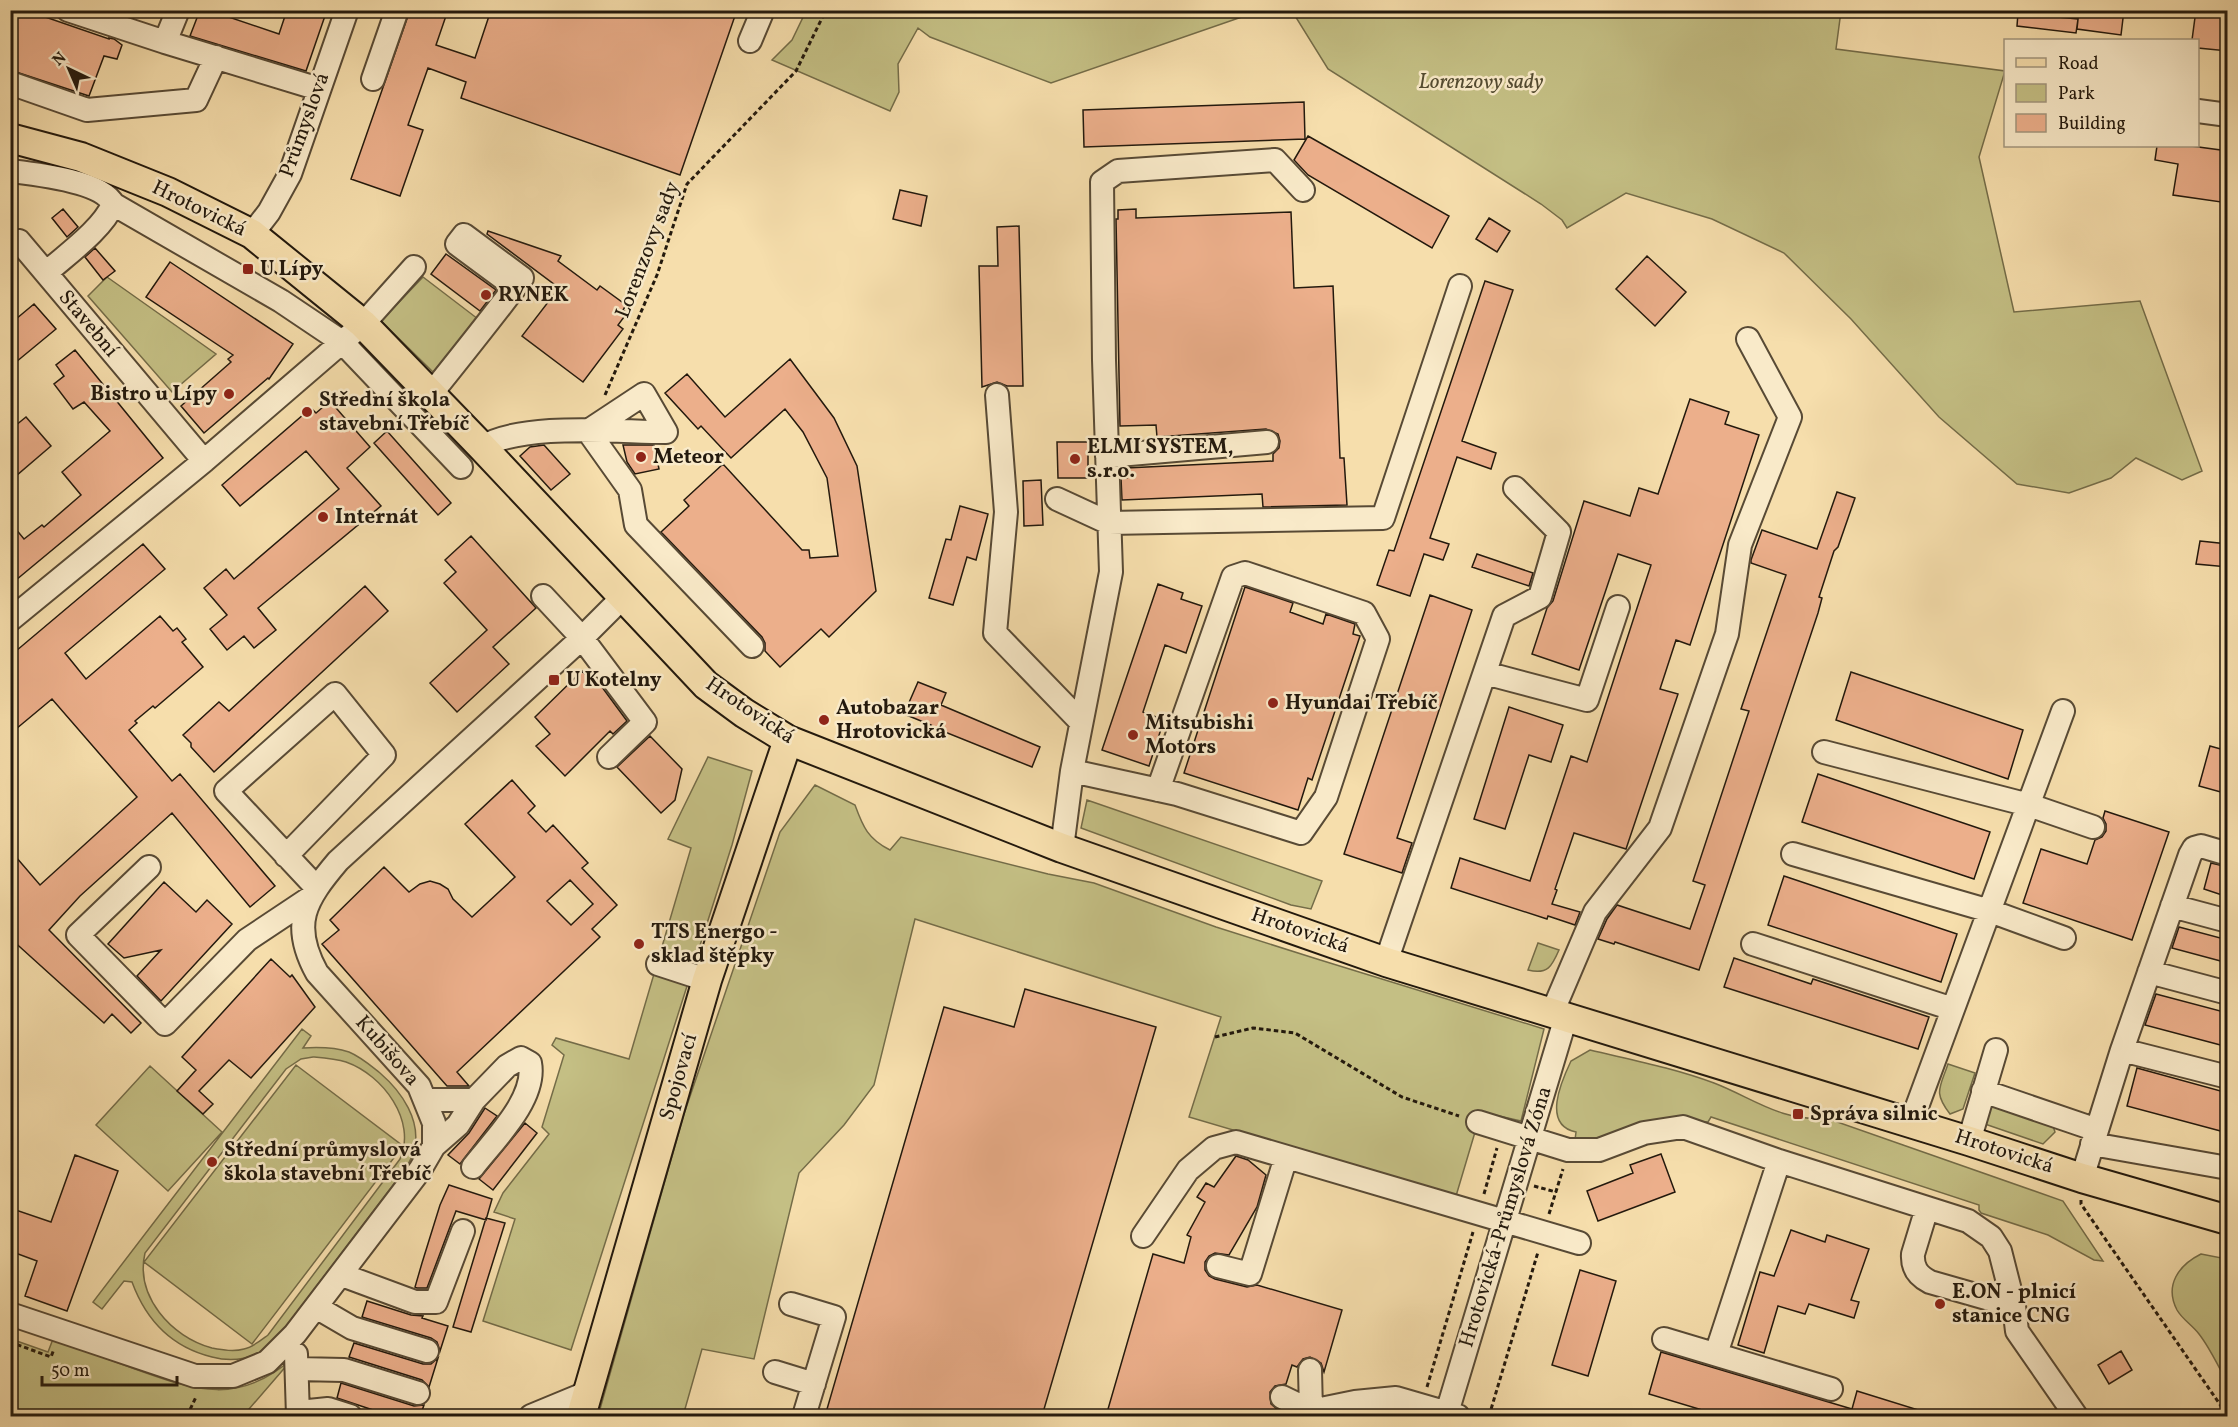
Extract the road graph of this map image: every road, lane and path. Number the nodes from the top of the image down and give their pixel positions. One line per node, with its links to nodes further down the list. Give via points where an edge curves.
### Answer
1 (68, 10): 8 (street)
2 (178, 10): 8 (street)
3 (347, 10): 12 (street, Průmyslová)
4 (397, 10): 10 (street)
5 (764, 10): 7 (street)
6 (826, 10): 29 (path, Lorenzovy sady, via 796,70 687,184 657,275)
7 (750, 41)
8 (165, 42): 9 (street)
9 (216, 57): 11 (street, via 196,100 87,110); 12 (street)
10 (373, 79)
11 (10, 83)
12 (319, 89): 19 (street, Průmyslová, via 290,174)
13 (2199, 111): 14 (street)
14 (2228, 115)
15 (10, 138): 19 (main road, Hrotovická, via 81,157 168,192)
16 (10, 171): 18 (street, via 81,183 110,197)
17 (1303, 190): 33 (street, via 1275,160 1118,171 1102,182)
18 (113, 204): 23 (street, via 100,224); 25 (street, via 281,301)
19 (252, 234): 25 (main road, Hrotovická)
20 (19, 241): 23 (street, Stavební)
21 (457, 244): 27 (street, via 464,236 522,279)
22 (414, 267): 25 (street)
23 (46, 273): 34 (street, Stavební)
24 (1460, 286): 38 (street, via 1383,518)
25 (353, 333): 27 (main road, Hrotovická); 34 (street); 35 (street)
26 (1748, 339): 72 (street, Hrotovická-Průmyslová Zóna, via 1790,417 1740,545 1727,634 1660,828 1594,912)
27 (432, 394): 32 (main road, Hrotovická)
28 (997, 395): 47 (street, via 1006,512 995,633)
29 (602, 400)
30 (588, 431): 30 (street, via 666,432 644,394); 32 (street, via 527,432); 44 (street, via 630,490 636,525)
31 (1268, 442): 33 (street)
32 (482, 447): 40 (main road, Hrotovická)
33 (1107, 456): 38 (street)
34 (204, 461): 42 (street)
35 (461, 467)
36 (1515, 488): 45 (street, via 1559,532 1540,597 1504,616)
37 (1057, 499): 38 (street)
38 (1110, 523): 47 (street, via 1111,572)
39 (543, 596): 43 (street)
40 (622, 598): 43 (street, Kubišova); 48 (main road, Hrotovická, via 706,684)
41 (1618, 607): 45 (street, via 1587,700)
42 (10, 620)
43 (582, 638): 50 (street, via 645,722); 60 (street, Kubišova, via 338,861)
44 (752, 646)
45 (1485, 673): 66 (street)
46 (2064, 711): 53 (street)
47 (1081, 722): 51 (street)
48 (788, 740): 55 (main road, Hrotovická); 69 (main road, Spojovací)
49 (1824, 752): 53 (street)
50 (609, 757)
51 (1072, 771): 52 (street); 55 (street)
52 (1158, 790): 52 (street, via 1301,833 1326,797 1378,639 1364,614 1245,573 1233,577)
53 (2029, 805): 54 (street); 62 (street)
54 (2093, 827)
55 (1062, 848): 66 (main road, Hrotovická)
56 (1793, 854): 62 (street)
57 (2228, 854): 61 (street, via 2201,846 2194,848)
58 (286, 856): 58 (street, via 226,791 335,694 384,755); 60 (street)
59 (149, 867): 60 (street, via 78,935 165,1024 247,940)
60 (313, 892): 78 (street, Kubišova, via 303,920 307,955 317,973 419,1086)
61 (2172, 906): 63 (street); 68 (street)
62 (1990, 911): 64 (street); 71 (street)
63 (2228, 921)
64 (2064, 938)
65 (1753, 944): 71 (street)
66 (1386, 962): 72 (main road, Hrotovická)
67 (658, 964): 69 (street)
68 (2149, 972): 70 (street); 75 (street)
69 (707, 980): 118 (main road, Spojovací)
70 (2228, 993)
71 (1953, 1009): 81 (street)
72 (1559, 1015): 81 (main road, Hrotovická); 84 (street, Hrotovická-Průmyslová Zóna)
73 (1215, 1037): 80 (path, via 1253,1028 1295,1033 1402,1097)
74 (1996, 1050): 77 (street)
75 (2122, 1050): 76 (street); 83 (street)
76 (2228, 1077)
77 (1983, 1091): 83 (street); 85 (street)
78 (426, 1100): 79 (street); 86 (street, Kubišova, via 434,1123)
79 (474, 1100): 86 (street, via 458,1125); 90 (street, via 507,1066 521,1058 530,1063 532,1073 521,1105)
80 (1478, 1122): 82 (street)
81 (1911, 1123): 85 (main road, Hrotovická)
82 (1503, 1129): 84 (street); 94 (path)
83 (2095, 1137): 91 (street); 92 (street)
84 (1530, 1139): 87 (street); 96 (street, Hrotovická-Průmyslová Zóna)
85 (1969, 1141): 92 (main road, Hrotovická)
86 (434, 1146): 102 (street)
87 (1568, 1150): 89 (street, via 1599,1150 1644,1133 1683,1127); 98 (path)
88 (1286, 1157): 94 (street, via 1411,1198); 99 (street, via 1236,1142 1214,1148 1188,1170); 101 (street, via 1250,1274)
89 (1779, 1161): 93 (street); 110 (street)
90 (473, 1167)
91 (2228, 1168)
92 (2082, 1178): 95 (main road, Hrotovická); 128 (path, via 2081,1204)
93 (1927, 1208): 104 (street, via 1968,1221 1991,1237 2000,1251); 104 (street, via 1912,1254 1918,1274 1930,1282)
94 (1478, 1213): 96 (street); 119 (path)
95 (2228, 1220)
96 (1505, 1221): 98 (street); 122 (street, Hrotovická-Průmyslová Zóna)
97 (463, 1231): 102 (street, via 436,1302 415,1302)
98 (1543, 1233): 100 (street); 126 (path)
99 (1143, 1236)
100 (1578, 1243)
101 (1218, 1266)
102 (342, 1275): 105 (street)
103 (790, 1304): 114 (street, via 834,1317)
104 (2014, 1305): 127 (street, via 2017,1331)
105 (316, 1307): 107 (street); 109 (street, via 352,1328)
106 (10, 1314): 107 (street, via 195,1376 233,1377 267,1362)
107 (295, 1334): 111 (street)
108 (1664, 1339): 110 (street)
109 (427, 1351)
110 (1716, 1354): 115 (street)
111 (297, 1368): 116 (street, via 344,1370); 120 (street)
112 (1310, 1370): 121 (street)
113 (775, 1372): 114 (street)
114 (814, 1384): 125 (street)
115 (1831, 1389)
116 (418, 1393)
117 (1282, 1397): 121 (street)
118 (585, 1404): 124 (street)
119 (1422, 1406): 121 (street, via 1396,1398 1355,1402); 122 (street)
120 (299, 1414): 123 (street, via 328,1409)
121 (1310, 1414)
122 (1450, 1415)
123 (350, 1416)
124 (531, 1416)
125 (804, 1416)
126 (1489, 1416)
127 (2076, 1416)
128 (2228, 1416)

